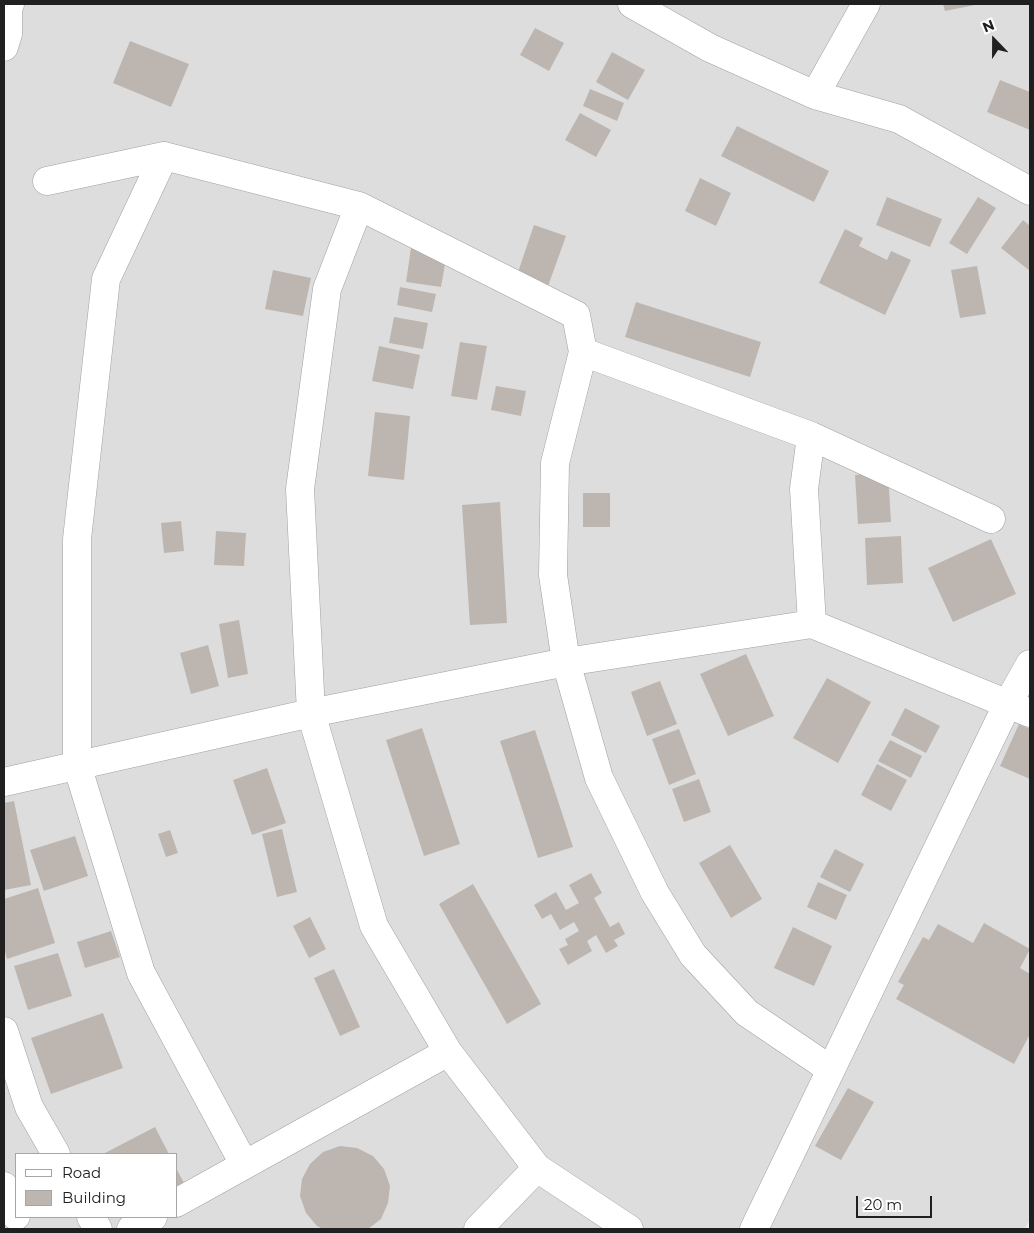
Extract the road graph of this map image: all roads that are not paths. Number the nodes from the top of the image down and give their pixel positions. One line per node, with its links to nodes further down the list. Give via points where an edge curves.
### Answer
1 (632, 4): 5 (street, via 710,48)
2 (866, 4): 5 (street)
3 (7, 7): 4 (street, via 8,34)
4 (4, 47)
5 (815, 95): 7 (street, via 899,119)
6 (164, 156): 8 (street); 10 (street); 19 (street, via 106,279 77,539)
7 (1018, 175): 9 (street)
8 (47, 181)
9 (1030, 191)
10 (359, 206): 11 (street, via 576,315); 18 (street, via 327,289 300,489)
11 (583, 352): 12 (street); 15 (street, via 555,463 553,575)
12 (811, 436): 13 (street); 14 (street, via 804,489)
13 (991, 520)
14 (812, 624): 15 (street); 17 (street)
15 (566, 662): 18 (street); 23 (street, via 599,778 655,893 693,955 747,1013)
16 (1030, 664): 17 (street)
17 (1019, 708): 23 (street)
18 (311, 713): 19 (street); 22 (street, via 374,926)
19 (77, 765): 20 (street); 25 (street, via 141,973)
20 (4, 782)
21 (4, 1031): 24 (street, via 29,1107)
22 (448, 1052): 25 (street); 26 (street)
23 (830, 1069): 36 (street)
24 (55, 1153)
25 (244, 1164): 28 (street)
26 (537, 1168): 34 (street); 35 (street)
27 (4, 1186): 29 (street)
28 (178, 1202)
29 (15, 1214)
30 (92, 1218): 32 (street)
31 (151, 1218): 33 (street)
32 (98, 1229)
33 (131, 1229)
34 (478, 1229)
35 (629, 1229)
36 (754, 1229)

